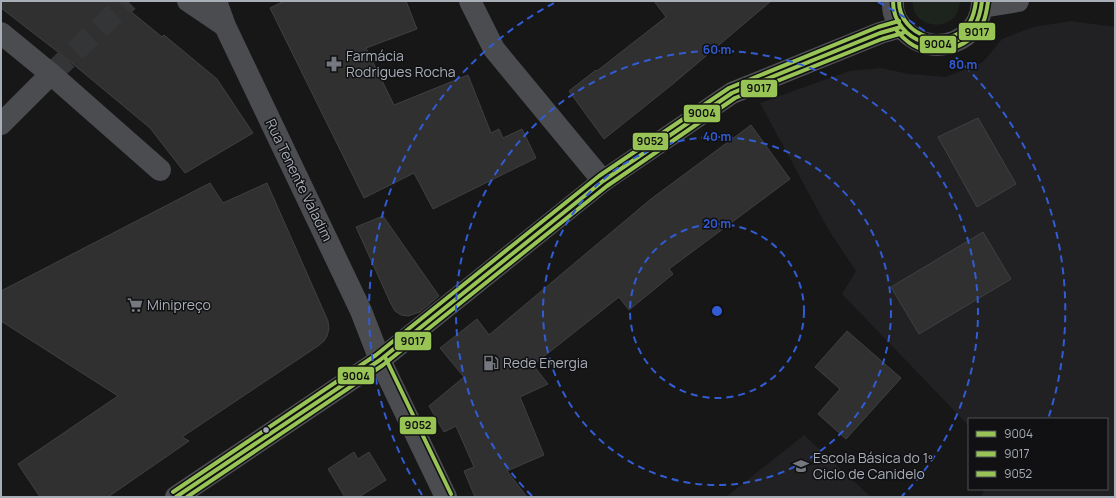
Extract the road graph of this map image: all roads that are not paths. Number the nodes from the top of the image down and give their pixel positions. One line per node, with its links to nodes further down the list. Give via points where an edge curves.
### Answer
1 (188, 1): 7 (street)
2 (216, 1): 7 (street, Rua Tenente Valadim)
3 (470, 1): 13 (street, via 494,49)
4 (892, 1): 8 (main road, via 894,14)
5 (1018, 1): 6 (main road)
6 (982, 4): 8 (main road, via 977,22 968,34 955,42 940,46 925,44)
7 (225, 26): 14 (street, Rua Tenente Valadim, via 361,310)
8 (901, 27): 13 (main road, via 880,33 732,93)
9 (1, 33): 10 (street)
10 (51, 74): 11 (street); 12 (street)
11 (1, 124)
12 (160, 170)
13 (603, 181): 14 (main road)
14 (380, 360): 15 (main road); 16 (street, Rua Tenente Valadim)
15 (176, 497)
16 (446, 497)

